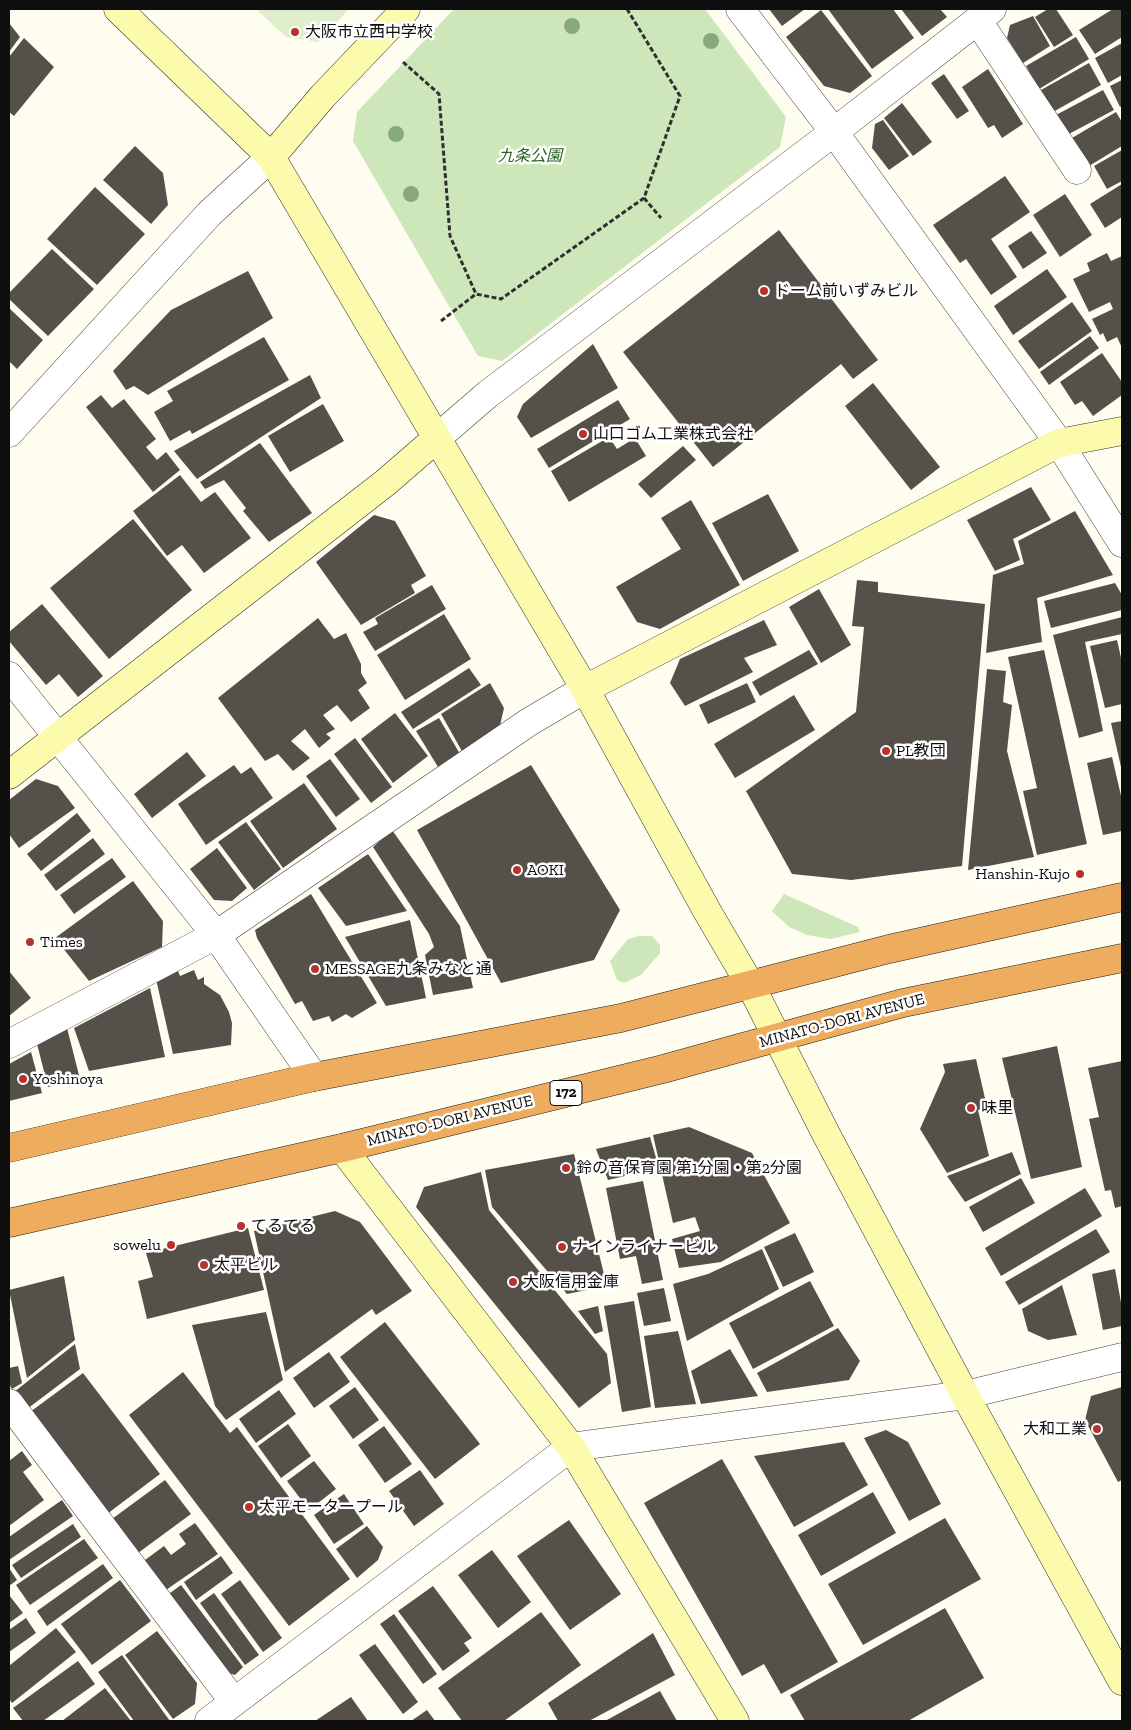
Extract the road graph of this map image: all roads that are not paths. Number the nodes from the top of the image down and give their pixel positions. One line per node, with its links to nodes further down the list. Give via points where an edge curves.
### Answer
1 (118, 9): 6 (street)
2 (406, 9): 6 (street, via 323,96)
3 (740, 9): 5 (street)
4 (985, 15): 5 (street); 7 (street)
5 (834, 132): 10 (street, via 488,394); 11 (street)
6 (271, 157): 9 (street, via 209,214); 10 (street)
7 (1076, 170)
8 (1122, 431): 11 (street)
9 (9, 433)
10 (437, 438): 14 (street); 15 (street, via 385,483)
11 (1059, 443): 12 (street); 14 (street)
12 (1122, 543)
13 (9, 676): 15 (street)
14 (585, 689): 18 (street, via 529,722); 20 (street)
15 (57, 737): 16 (street); 18 (street)
16 (9, 775)
17 (1122, 897): 20 (highway, via 889,949)
18 (216, 935): 22 (street); 23 (street)
19 (1122, 958): 21 (highway, MINATO-DORI AVENUE / 172, via 903,1002)
20 (751, 986): 21 (street); 23 (highway, via 621,1018)
21 (777, 1037): 25 (highway, MINATO-DORI AVENUE / 172, via 654,1072); 28 (street)
22 (9, 1044)
23 (314, 1077): 24 (highway)
24 (9, 1148)
25 (342, 1148): 26 (highway, MINATO-DORI AVENUE / 172); 30 (street)
26 (9, 1223)
27 (1122, 1356): 28 (street)
28 (965, 1395): 30 (street); 31 (street)
29 (9, 1403): 32 (street)
30 (571, 1447): 32 (street); 34 (street)
31 (1122, 1681)
32 (234, 1702): 33 (street)
33 (209, 1721)
34 (735, 1721)

